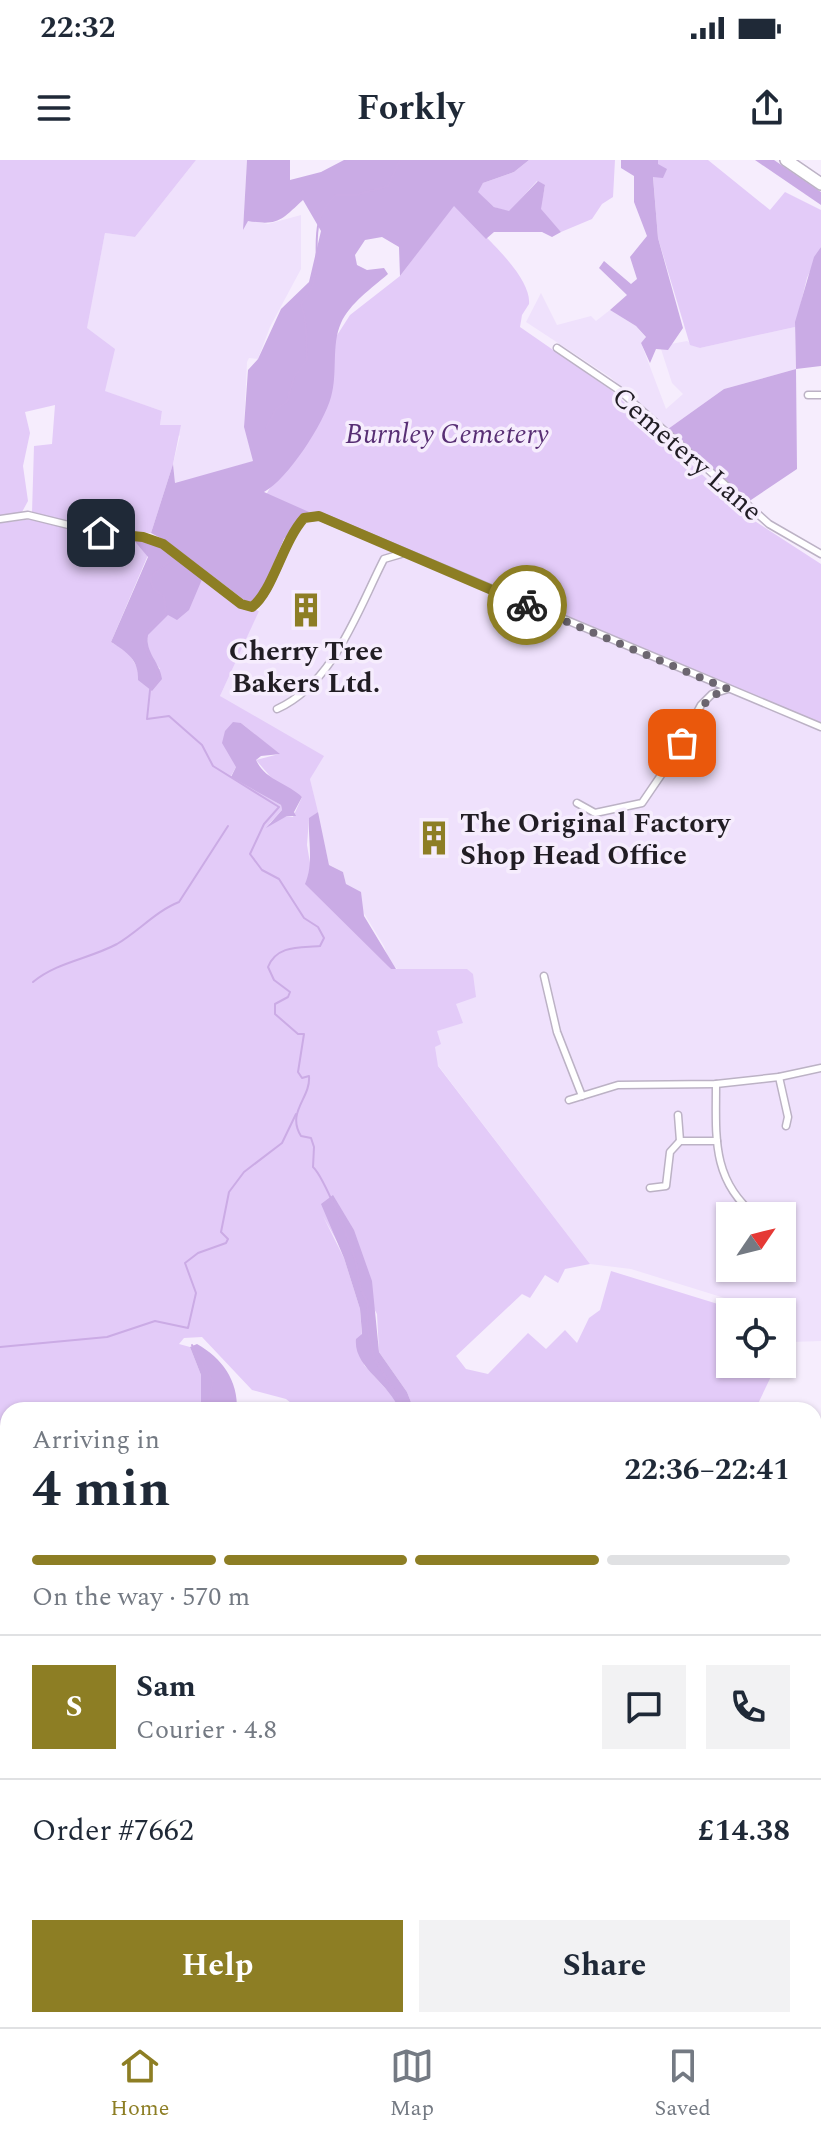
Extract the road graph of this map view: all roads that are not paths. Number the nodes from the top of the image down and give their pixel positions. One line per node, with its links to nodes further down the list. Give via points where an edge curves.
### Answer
1 (786, 160): 2 (highway)
2 (821, 184)
3 (557, 348): 7 (street, Cemetery Lane, via 619,390 769,524)
4 (808, 395): 5 (street)
5 (821, 395)
6 (0, 519): 8 (street, via 28,515 153,540 252,607 263,595 291,532 310,515)
7 (820, 551)
8 (404, 554): 9 (street); 10 (street, via 384,559 332,660 313,685)
9 (728, 689): 11 (street); 12 (street, via 701,705 642,803 595,813)
10 (277, 709)
11 (821, 727)
12 (577, 803)
13 (544, 976): 17 (street, via 557,1032)
14 (821, 1068): 15 (street)
15 (779, 1077): 16 (street); 20 (street)
16 (716, 1084): 17 (street, via 618,1085); 22 (street)
17 (582, 1096): 18 (street)
18 (569, 1100)
19 (678, 1115): 21 (street)
20 (786, 1126)
21 (680, 1141): 22 (street); 23 (street, via 670,1152 666,1186)
22 (717, 1141): 24 (street, via 723,1177)
23 (650, 1188)
24 (739, 1202)

